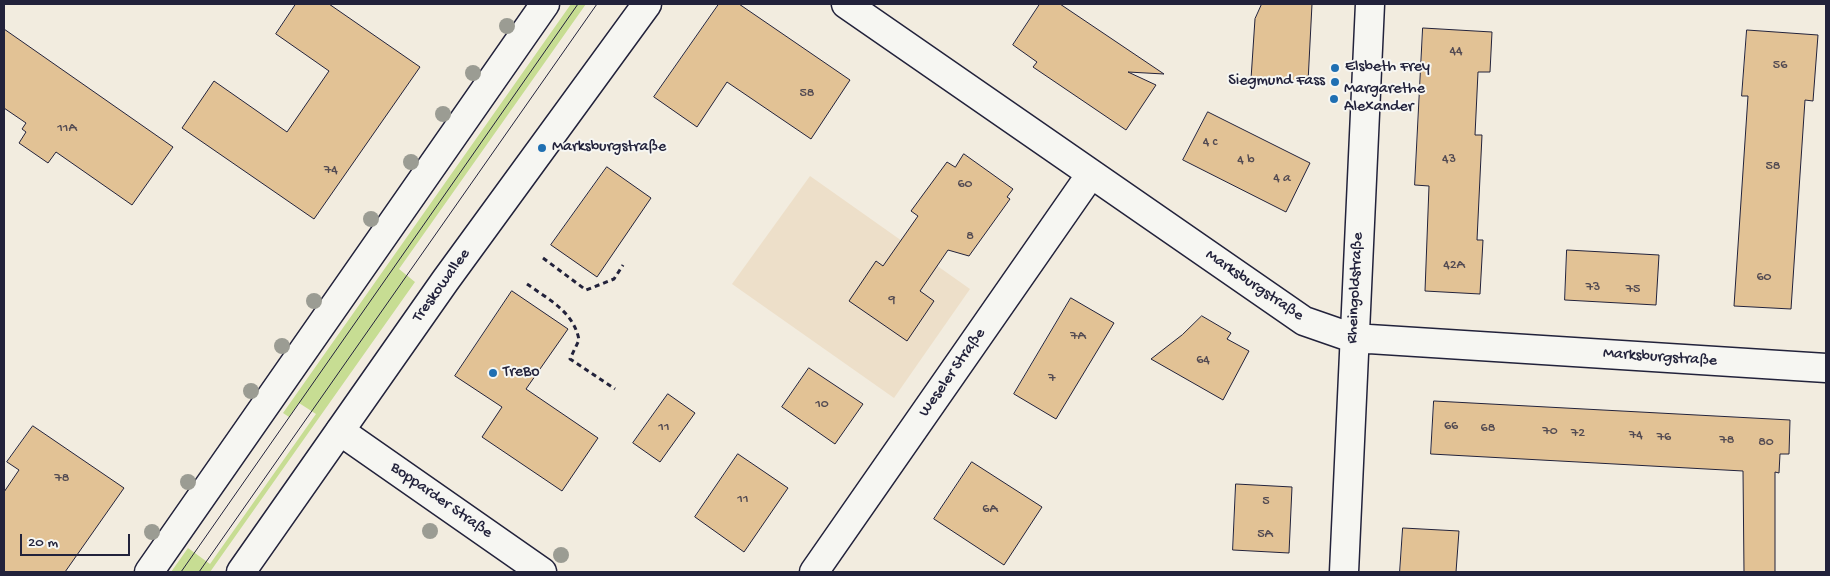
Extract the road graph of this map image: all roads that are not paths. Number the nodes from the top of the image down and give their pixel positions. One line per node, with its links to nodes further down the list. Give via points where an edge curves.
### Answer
1 (546, 4): 10 (street)
2 (647, 4): 8 (street, Treskowallee)
3 (846, 4): 5 (street, Marksburgstraße)
4 (1370, 4): 6 (street, Rheingoldstraße)
5 (1091, 174): 6 (street, Marksburgstraße, via 1304,321); 9 (street, Weseler Straße)
6 (1353, 338): 7 (street, Marksburgstraße); 13 (street, Rheingoldstraße)
7 (1826, 368)
8 (340, 430): 11 (street, Treskowallee); 12 (street, Bopparder Straße)
9 (818, 571)
10 (149, 572)
11 (241, 572)
12 (542, 572)
13 (1344, 572)

